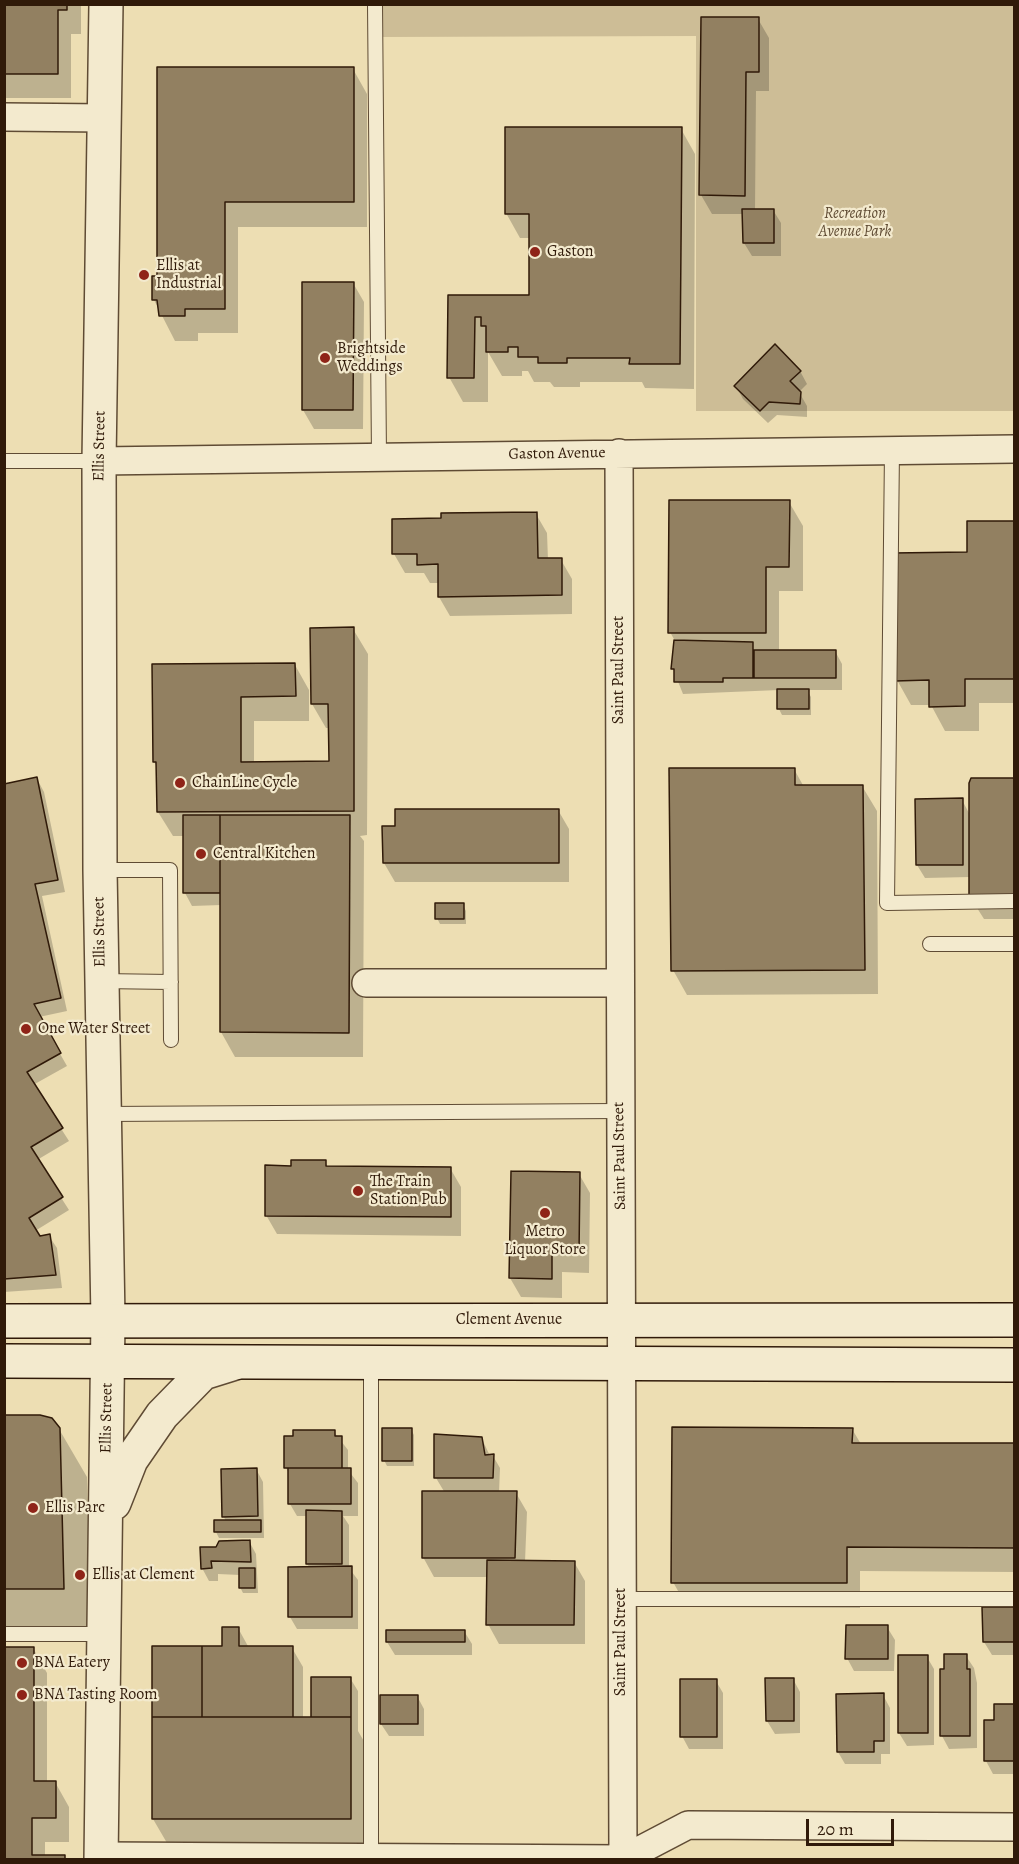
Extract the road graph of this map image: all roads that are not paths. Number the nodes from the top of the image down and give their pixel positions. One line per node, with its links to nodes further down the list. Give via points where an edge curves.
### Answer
1 (106, 4): 4 (street, Ellis Street)
2 (375, 4): 8 (lane)
3 (4, 117): 4 (street)
4 (105, 118): 9 (street, Ellis Street)
5 (1014, 449): 6 (street, Gaston Avenue)
6 (892, 450): 7 (street, Gaston Avenue); 12 (lane, via 887,903)
7 (619, 453): 8 (street, Gaston Avenue); 18 (street, Saint Paul Street)
8 (380, 457): 9 (street, Gaston Avenue)
9 (99, 460): 10 (lane); 11 (street, Ellis Street)
10 (4, 461)
11 (100, 870): 15 (street, Ellis Street); 16 (lane, via 170,870)
12 (1014, 901)
13 (930, 944): 14 (lane)
14 (1014, 944)
15 (101, 981): 16 (lane); 21 (street, Ellis Street)
16 (171, 982): 19 (lane)
17 (366, 983): 18 (street)
18 (619, 983): 20 (street, Saint Paul Street)
19 (171, 1040)
20 (620, 1111): 21 (lane); 23 (street, Saint Paul Street)
21 (102, 1114): 22 (street, Ellis Street)
22 (108, 1319): 23 (street, Clement Avenue); 25 (street, Clement Avenue); 27 (street, Ellis Street)
23 (622, 1320): 24 (street, Clement Avenue); 30 (street, Saint Paul Street)
24 (1014, 1320)
25 (4, 1321)
26 (4, 1361): 27 (street)
27 (108, 1362): 28 (street); 32 (street, Ellis Street)
28 (235, 1363): 29 (street); 32 (street, via 203,1373 162,1415 130,1460)
29 (371, 1363): 30 (street); 39 (lane)
30 (623, 1365): 31 (street); 33 (street, Saint Paul Street)
31 (1014, 1365)
32 (106, 1524): 36 (street, Ellis Street)
33 (621, 1599): 34 (lane); 40 (street, Saint Paul Street)
34 (1014, 1599)
35 (4, 1634): 36 (lane)
36 (105, 1634): 38 (street, Ellis Street)
37 (1014, 1827): 40 (street, via 688,1825)
38 (100, 1858): 39 (street)
39 (371, 1859): 40 (street)
40 (623, 1859)

